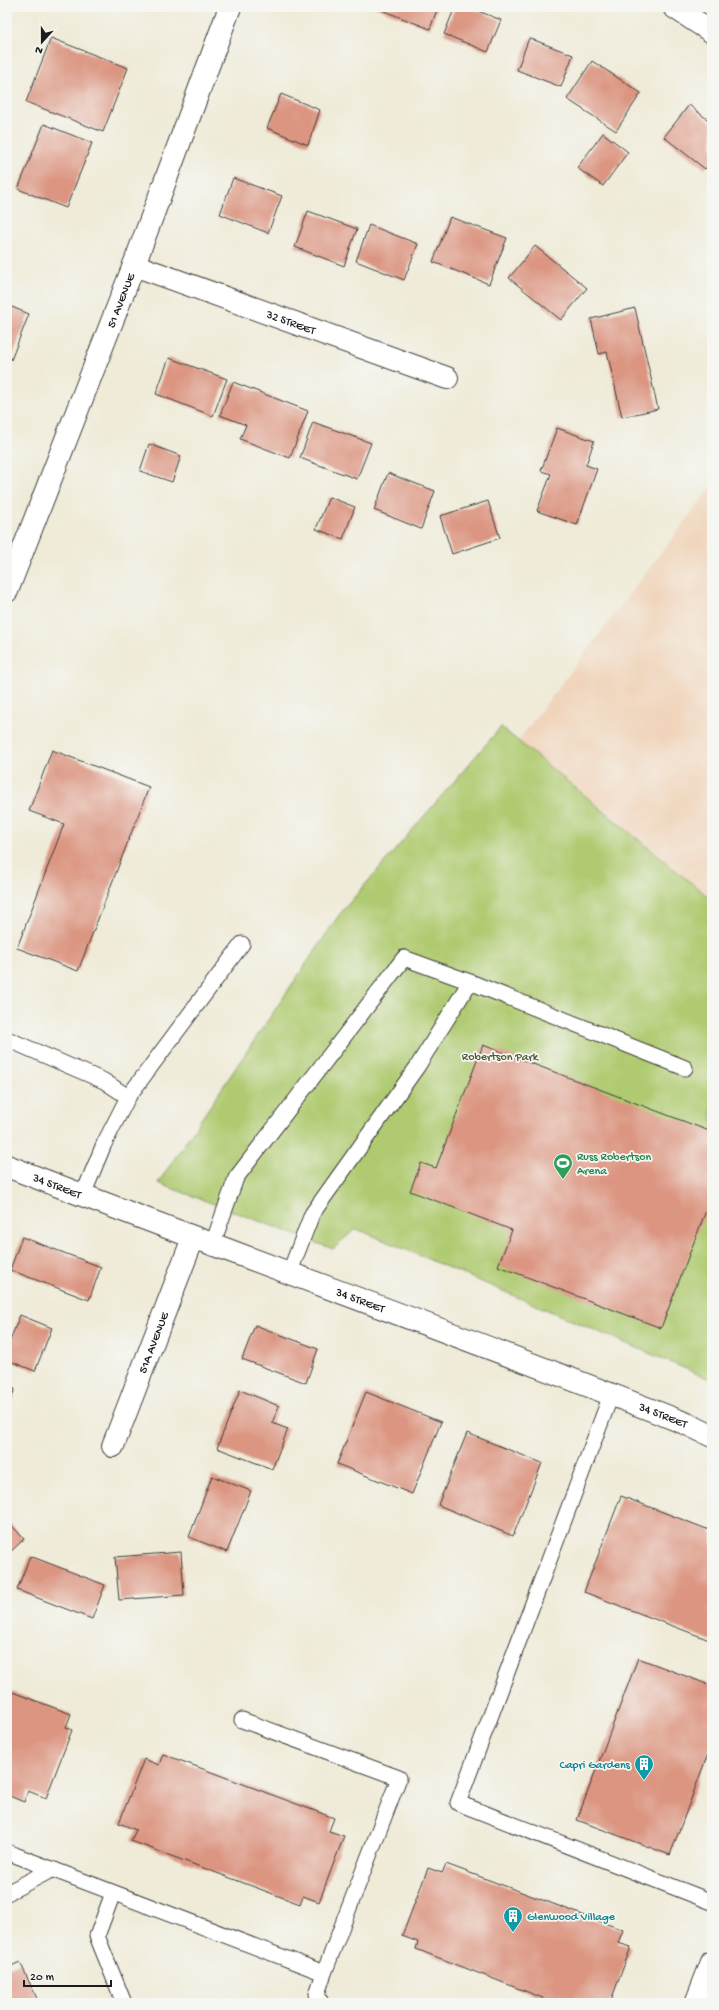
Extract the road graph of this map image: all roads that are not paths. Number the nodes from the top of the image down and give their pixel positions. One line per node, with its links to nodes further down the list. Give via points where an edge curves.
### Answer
1 (230, 7): 4 (street, 51 AVENUE)
2 (674, 7): 3 (street)
3 (712, 32)
4 (134, 265): 5 (street, 32 STREET); 6 (street, 51 AVENUE)
5 (447, 378)
6 (7, 591)
7 (242, 944): 11 (lane)
8 (470, 982): 10 (lane); 14 (lane, via 404,958 236,1178); 15 (lane, via 417,1067 312,1214)
9 (7, 1039): 11 (lane, via 99,1078)
10 (685, 1068)
11 (128, 1097): 13 (lane, via 104,1144)
12 (7, 1166): 13 (street, 34 STREET)
13 (83, 1196): 14 (street, 34 STREET)
14 (202, 1242): 15 (street, 34 STREET); 18 (street, 51A AVENUE)
15 (289, 1274): 16 (street, 34 STREET, via 522,1359)
16 (611, 1395): 17 (street, 34 STREET); 24 (lane, via 458,1803)
17 (712, 1436)
18 (113, 1446)
19 (242, 1720): 26 (lane, via 399,1778)
20 (7, 1852): 21 (lane)
21 (52, 1869): 22 (lane); 23 (lane)
22 (7, 1893)
23 (113, 1893): 26 (lane); 27 (lane, via 97,1936)
24 (712, 1902)
25 (712, 1962): 29 (street)
26 (324, 1974): 28 (lane, via 317,1994)
27 (124, 2003)
28 (321, 2003)
29 (696, 2003)

